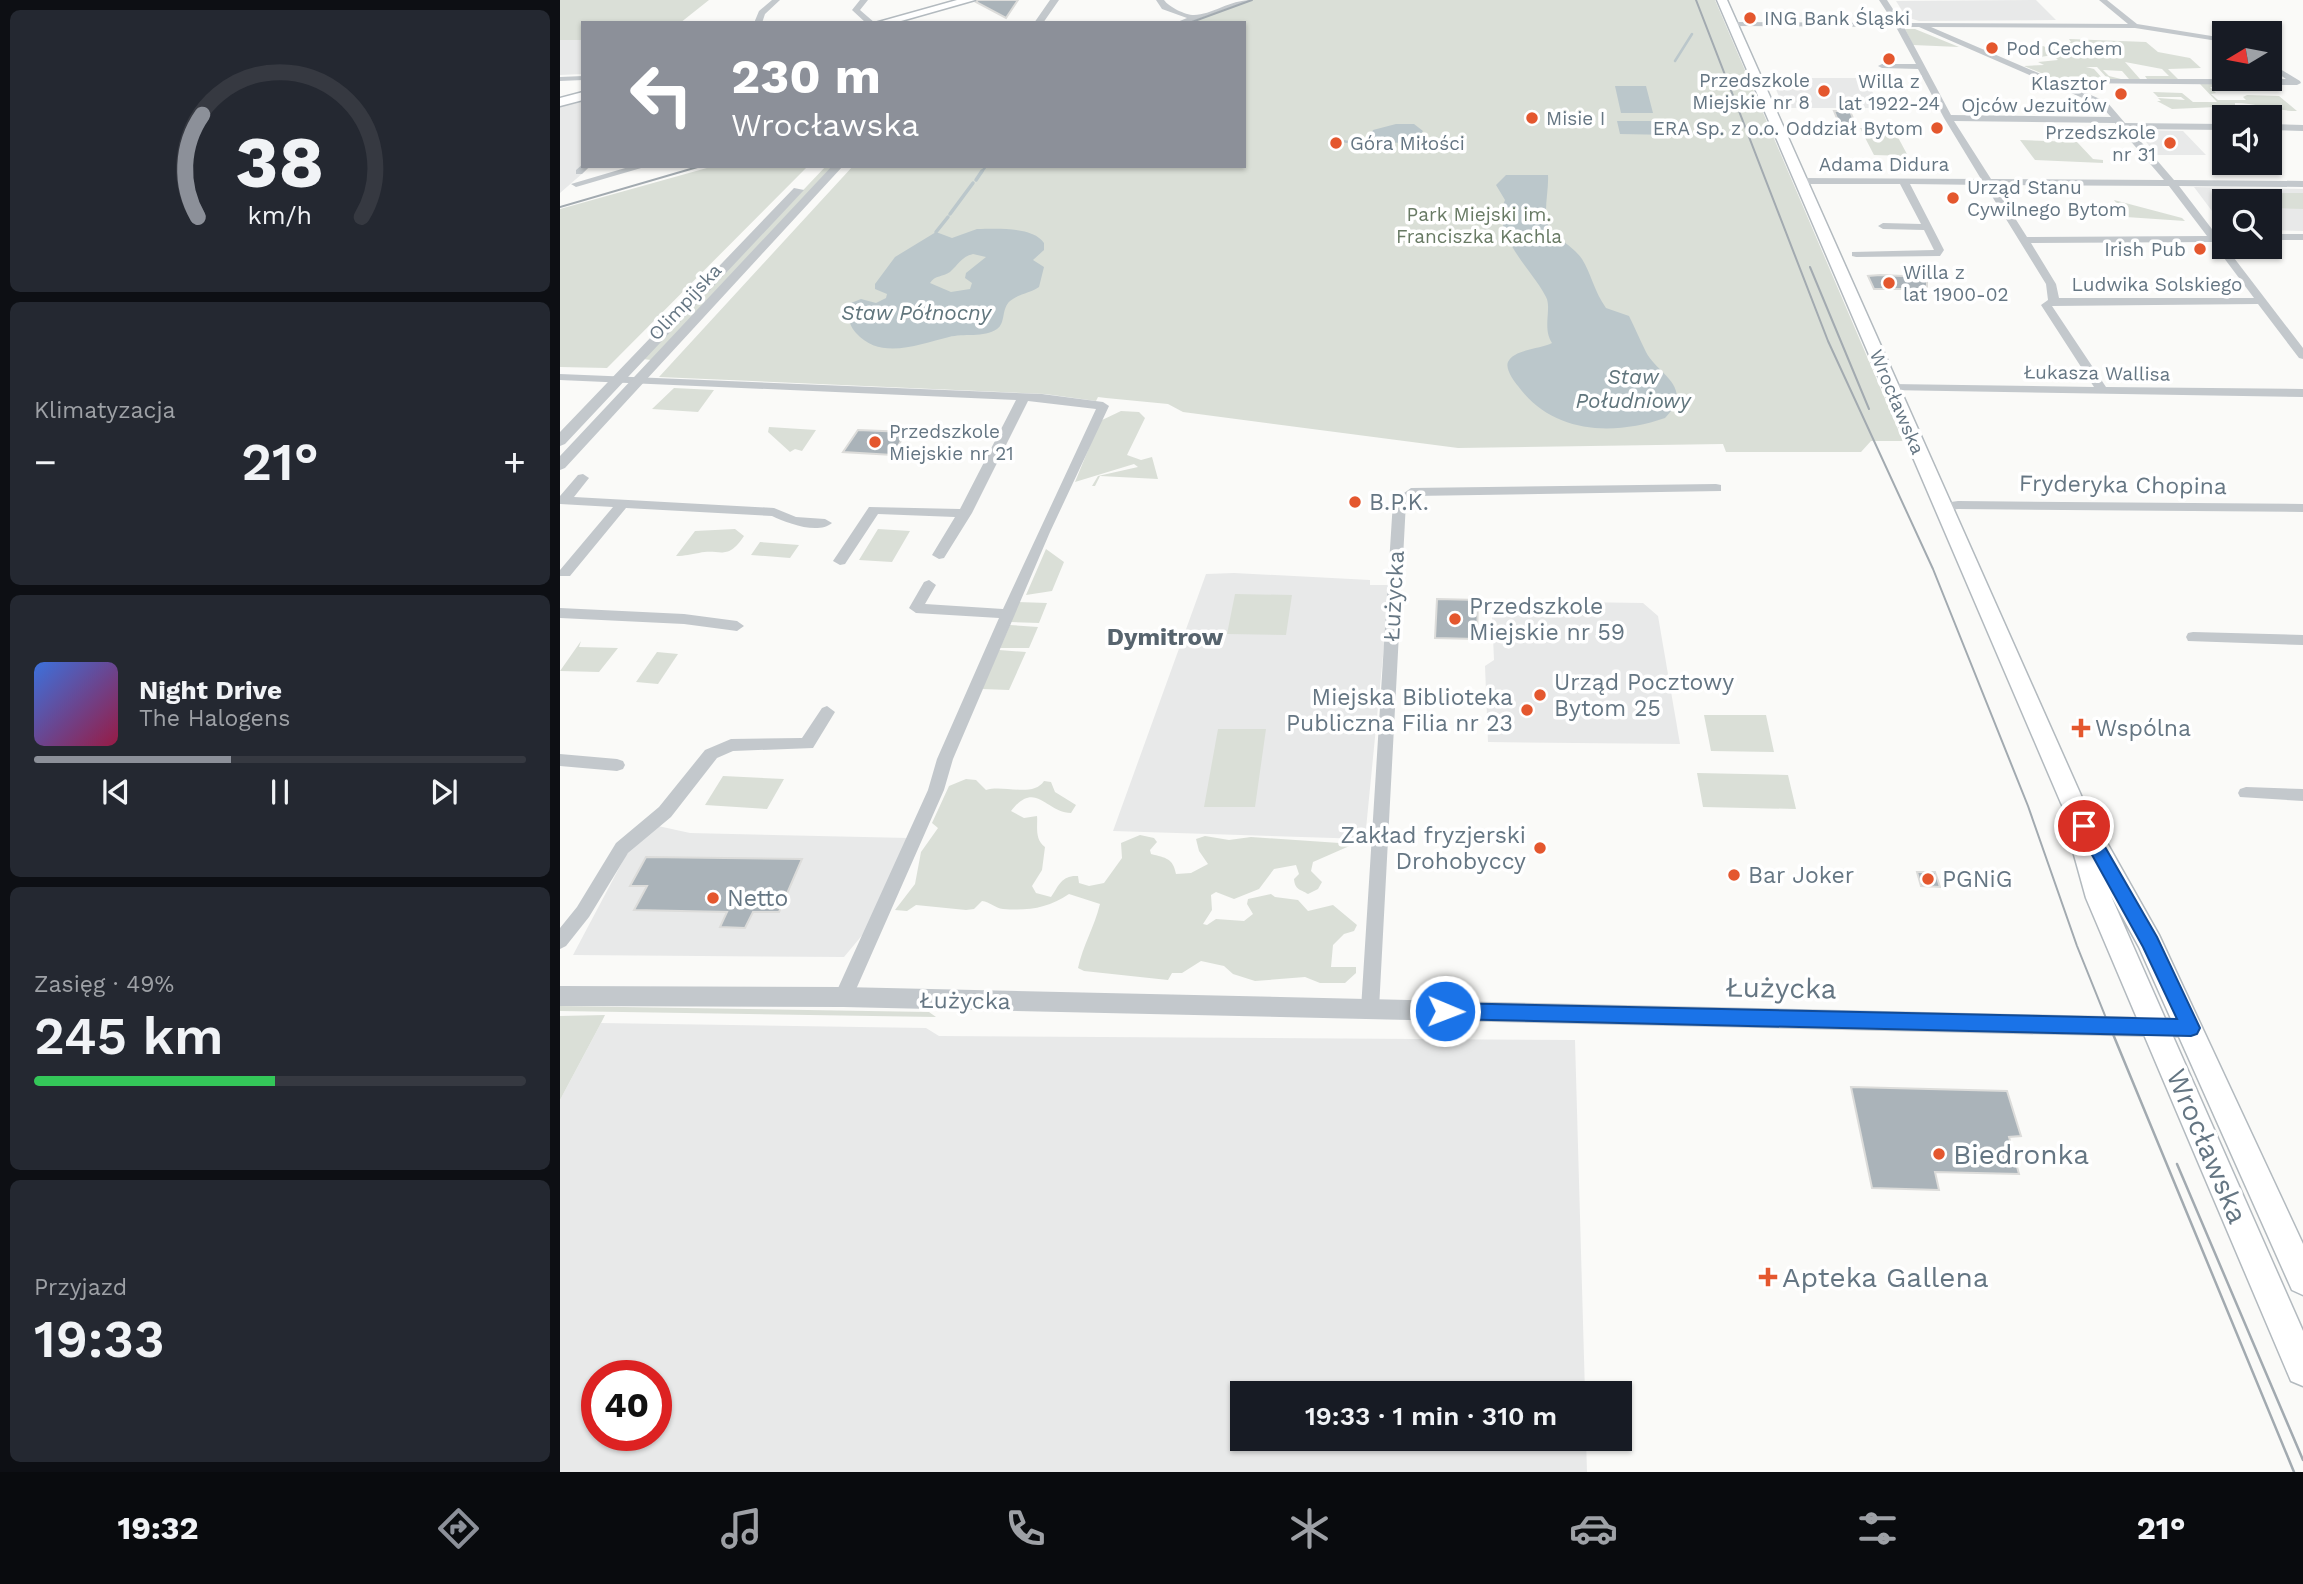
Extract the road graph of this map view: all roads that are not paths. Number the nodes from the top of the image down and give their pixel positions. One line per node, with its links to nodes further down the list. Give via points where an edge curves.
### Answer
1 (776, 0): 11 (street)
2 (864, 0): 12 (street, via 856,10)
3 (970, 0): 13 (main road)
4 (1055, 0): 14 (street)
5 (1160, 0): 10 (street, via 1165,7)
6 (1247, 0): 10 (street)
7 (1722, 0): 16 (main road, Wrocławska)
8 (1883, 0): 17 (street)
9 (2104, 0): 19 (street)
10 (1194, 18): 15 (street)
11 (759, 21)
12 (869, 21)
13 (888, 21)
14 (1039, 21)
15 (1185, 21)
16 (1733, 24): 17 (street); 38 (main road, Wrocławska)
17 (1897, 24): 18 (street); 22 (street)
18 (1922, 26): 19 (street); 26 (street)
19 (2135, 26): 20 (street)
20 (2212, 38)
21 (1882, 66): 22 (street)
22 (1920, 67): 30 (street)
23 (2282, 73): 27 (street)
24 (581, 78): 25 (street)
25 (560, 79)
26 (2051, 81): 27 (street); 31 (street, via 2104,104)
27 (2299, 85)
28 (581, 97): 29 (main road)
29 (560, 102)
30 (1948, 118): 31 (street); 40 (street)
31 (2122, 123): 32 (street); 42 (street)
32 (2212, 127)
33 (2282, 127): 34 (street)
34 (2303, 128)
35 (818, 168): 55 (street, Olimpijska)
36 (836, 168): 56 (street, Olimpijska)
37 (645, 169): 41 (street)
38 (1801, 181): 39 (street, Adama Didura); 57 (main road, Wrocławska)
39 (1903, 181): 40 (street, Adama Didura); 45 (street)
40 (1986, 182): 42 (street, Adama Didura); 49 (street)
41 (576, 184)
42 (2172, 184): 43 (street, Adama Didura); 46 (street)
43 (2303, 184)
44 (1883, 226): 45 (street)
45 (1928, 227): 50 (street, via 1939,250 1936,254)
46 (2211, 237): 49 (street); 52 (street)
47 (2282, 237): 48 (street)
48 (2303, 237)
49 (2022, 240): 51 (street, via 2051,284)
50 (1856, 254)
51 (2054, 301): 52 (street, Ludwika Solskiego); 58 (street, via 2046,305)
52 (2260, 301): 53 (street)
53 (2303, 356)
54 (560, 377): 55 (street)
55 (618, 379): 56 (street); 61 (street, Olimpijska)
56 (639, 380): 60 (street); 62 (street, Olimpijska)
57 (1891, 388): 58 (street, Łukasza Wallisa); 67 (main road, Wrocławska)
58 (2101, 390): 59 (street, Łukasza Wallisa)
59 (2303, 393)
60 (1023, 399): 69 (street); 76 (street, via 1104,406)
61 (560, 441)
62 (560, 465)
63 (583, 478): 65 (street)
64 (1716, 488): 89 (street, Łużycka, via 1411,492 1400,501)
65 (561, 500): 66 (street)
66 (622, 504): 70 (street, via 774,512 794,521); 73 (street)
67 (1942, 507): 68 (street, Fryderyka Chopina); 85 (main road, Wrocławska)
68 (2303, 508)
69 (965, 513): 71 (street); 72 (street, via 874,510)
70 (825, 523)
71 (939, 555)
72 (840, 561)
73 (565, 573)
74 (929, 585): 76 (street, via 916,608)
75 (560, 613): 77 (street)
76 (1009, 614): 88 (street)
77 (737, 626)
78 (2193, 637): 79 (street)
79 (2303, 640)
80 (827, 712): 86 (street, via 807,744 731,744 711,754 665,811 622,848)
81 (560, 760): 82 (street)
82 (617, 765)
83 (2246, 793): 84 (street)
84 (2303, 795)
85 (2073, 803): 90 (main road, Wrocławska, via 2099,898); 91 (main road, Wrocławska)
86 (560, 941)
87 (560, 996): 88 (street, Łużycka)
88 (843, 997): 89 (street, Łużycka)
89 (1370, 1009): 90 (street, Łużycka)
90 (2155, 1027): 91 (street, Łużycka); 93 (main road, Wrocławska)
91 (2191, 1028): 92 (main road, Wrocławska)
92 (2303, 1279)
93 (2303, 1369)

